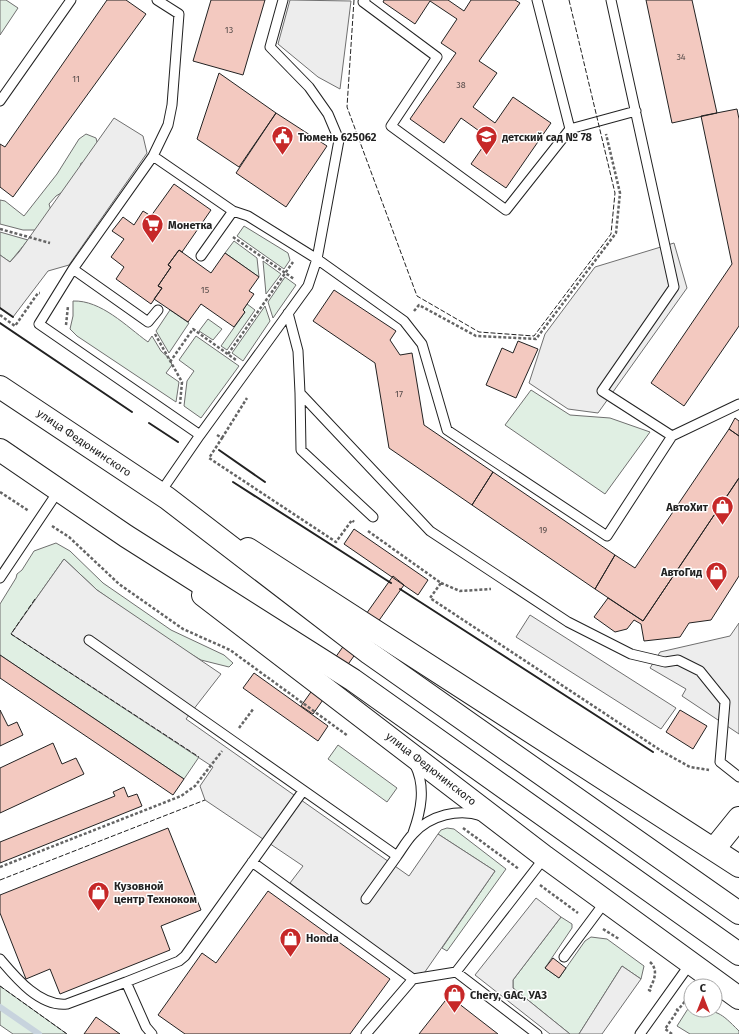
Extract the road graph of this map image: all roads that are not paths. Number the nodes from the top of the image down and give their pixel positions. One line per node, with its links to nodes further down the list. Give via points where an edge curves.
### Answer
1 (71, 0): 7 (lane)
2 (157, 0): 10 (lane, via 179,14 172,105 168,125)
3 (282, 0): 13 (lane, via 270,46 309,87 328,114 339,140)
4 (365, 0): 9 (lane, via 363,2 438,57 391,126 506,210)
5 (537, 0): 9 (lane)
6 (611, 0): 8 (lane)
7 (0, 101)
8 (636, 111): 9 (lane); 21 (lane, via 674,287 602,391)
9 (570, 129)
10 (153, 156): 11 (lane); 14 (lane)
11 (233, 211): 12 (lane); 13 (lane, via 248,216)
12 (201, 256)
13 (317, 259): 16 (lane, via 308,286); 21 (lane, via 404,321 422,344 447,430 607,536)
14 (73, 269): 15 (lane, via 148,322); 20 (lane, via 39,324)
15 (158, 310)
16 (288, 313): 18 (lane, via 298,350); 20 (lane)
17 (0, 387): 24 (main road, улица Федюнинского)
18 (300, 393): 25 (lane, via 301,450); 30 (lane, via 430,531 568,622 631,654 665,662 678,660 700,671 725,702 720,762)
19 (739, 404): 21 (lane)
20 (200, 435): 24 (lane)
21 (672, 436)
22 (0, 450): 23 (main road, улица Федюнинского)
23 (59, 490): 26 (main road, улица Федюнинского); 27 (lane)
24 (164, 496): 35 (main road, улица Федюнинского); 42 (main road, улица Федюнинского, via 370,653)
25 (373, 517)
26 (126, 536): 29 (main road, улица Федюнинского); 43 (main road, улица Федюнинского, via 353,680)
27 (0, 576)
28 (89, 640): 31 (lane)
29 (402, 748): 33 (main road, улица Федюнинского); 34 (lane, via 414,761 420,779 421,808)
30 (739, 777)
31 (303, 791): 36 (lane); 38 (lane)
32 (739, 818): 35 (main road)
33 (505, 827): 34 (lane, via 467,813 434,819); 37 (main road, улица Федюнинского)
34 (413, 833): 36 (lane)
35 (714, 849): 39 (main road, улица Федюнинского)
36 (397, 856): 40 (lane)
37 (545, 858): 41 (main road, улица Федюнинского); 47 (lane)
38 (252, 862): 48 (lane); 49 (lane, via 185,956)
39 (739, 866)
40 (366, 899)
41 (605, 902): 44 (lane); 46 (main road, улица Федюнинского)
42 (739, 913)
43 (739, 954)
44 (564, 957)
45 (0, 958): 49 (lane, via 19,981 49,1002 59,1005)
46 (690, 964): 50 (main road, улица Федюнинского); 54 (lane)
47 (456, 972): 48 (lane); 53 (lane)
48 (413, 979): 52 (lane)
49 (126, 982): 51 (lane, via 146,1027)
50 (739, 998)
51 (152, 1034)
52 (366, 1034)
53 (537, 1034)
54 (640, 1034)

